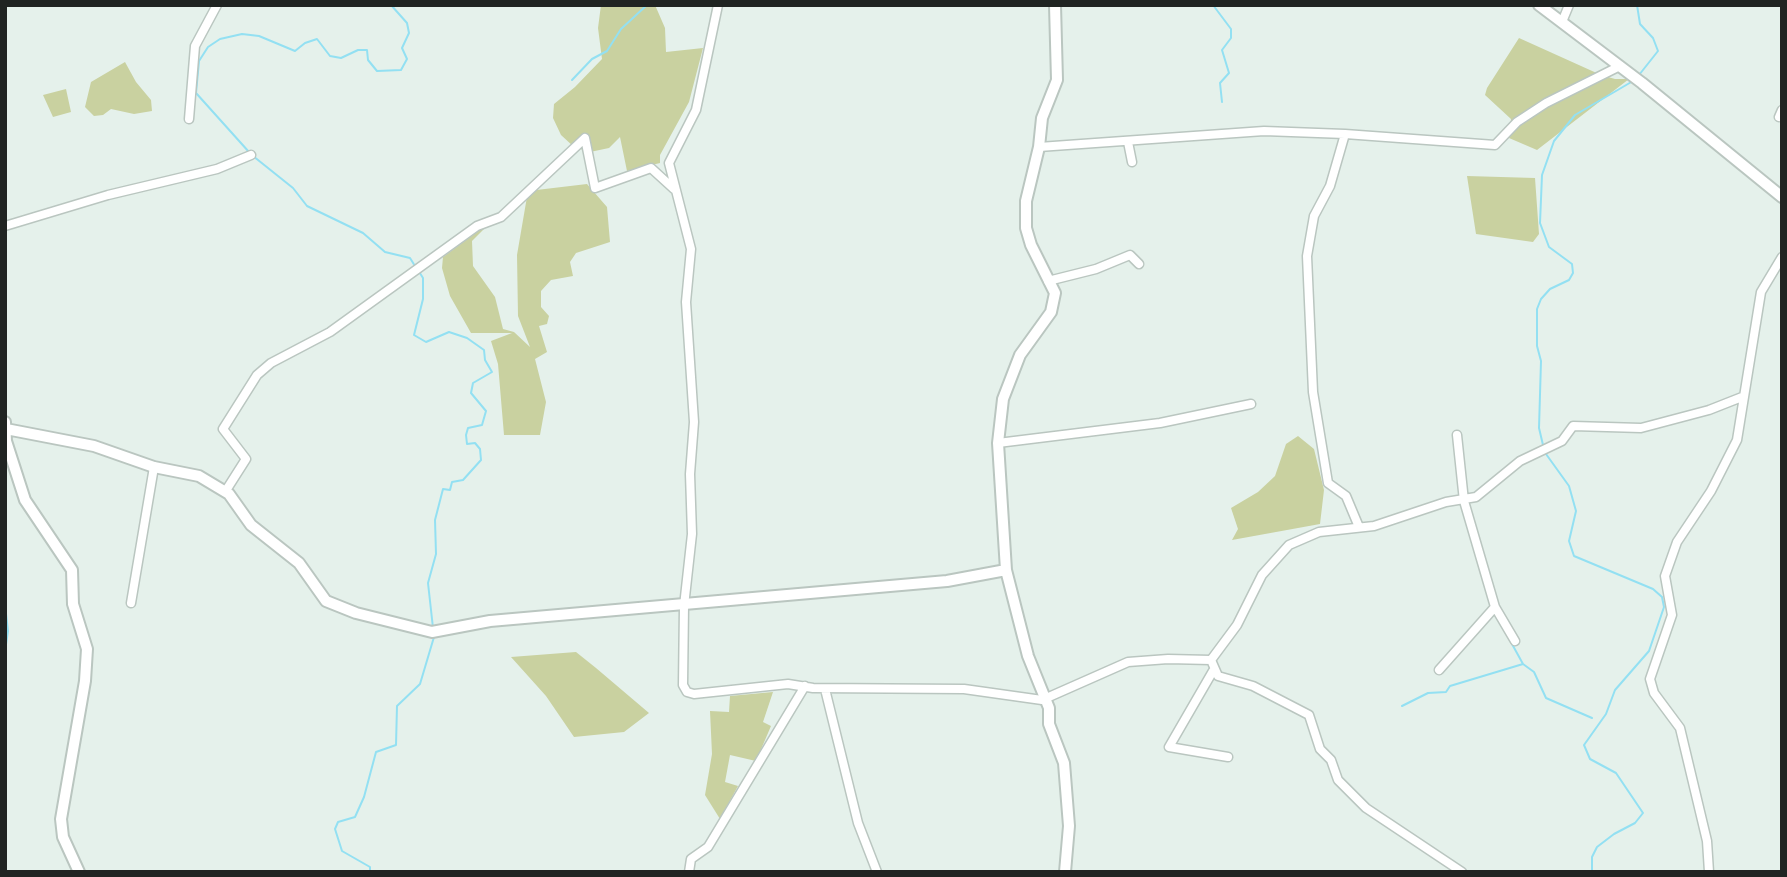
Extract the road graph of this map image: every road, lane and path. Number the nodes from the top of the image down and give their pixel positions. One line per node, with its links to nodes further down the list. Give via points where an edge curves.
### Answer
1 (217, 5): 8 (street, via 195,46)
2 (718, 5): 14 (street, via 696,110 669,163)
3 (1055, 5): 11 (street, via 1056,80 1042,118)
4 (1539, 5): 6 (street)
5 (1569, 5): 6 (street)
6 (1562, 22): 7 (street)
7 (1620, 66): 9 (street, via 1546,103 1517,122 1495,145); 15 (street)
8 (189, 119)
9 (1345, 134): 10 (street, via 1264,131); 28 (street, via 1330,186 1314,216 1307,256 1314,392 1328,483 1346,496)
10 (1128, 142): 11 (street); 13 (street)
11 (1039, 147): 19 (street, via 1026,201 1026,228)
12 (251, 155): 16 (street, via 217,169)
13 (1132, 162)
14 (674, 189): 26 (street, via 651,169 595,188 586,138 501,217 477,226 330,332 257,375 223,429 246,459); 31 (street, via 691,249 687,302 694,422 692,534)
15 (1782, 197)
16 (5, 226)
17 (1782, 257): 20 (street, via 1761,292)
18 (1139, 264): 19 (street, via 1130,255)
19 (1048, 281): 24 (street, via 1055,293 1051,312 1020,355 1003,399)
20 (1742, 397): 27 (street, via 1641,428 1573,426 1562,441 1534,452 1476,497); 46 (street, via 1737,440 1677,542 1665,576 1672,615 1650,679 1654,693 1680,728 1707,841)
21 (1251, 404): 24 (street, via 1160,423)
22 (6, 428): 25 (street, via 94,446); 41 (street, via 25,500 72,570 73,604 87,649 61,819 63,837)
23 (1457, 435): 27 (street)
24 (998, 443): 29 (street)
25 (154, 467): 26 (street, via 199,476); 30 (street)
26 (225, 492): 31 (street, via 251,525 299,563 326,601 407,626 432,632 491,621)
27 (1464, 501): 28 (street); 32 (street)
28 (1359, 527): 34 (street, via 1319,532 1289,545 1262,575 1237,625)
29 (1006, 570): 31 (street, via 947,581); 39 (street, via 1028,656)
30 (131, 603)
31 (684, 606): 37 (street, via 683,685 687,692 774,684)
32 (1495, 607): 33 (street); 35 (street)
33 (1515, 641)
34 (1211, 660): 36 (street); 39 (street, via 1128,662)
35 (1439, 670)
36 (1213, 671): 40 (street, via 1169,747); 45 (street, via 1309,715 1320,749 1331,760 1338,780 1366,808)
37 (805, 686): 38 (street); 42 (street, via 708,847 691,859)
38 (825, 689): 39 (street, via 964,689); 43 (street, via 858,823)
39 (1045, 697): 44 (street, via 1049,724 1064,763 1069,826)
40 (1228, 757)
41 (79, 872)
42 (689, 872)
43 (877, 872)
44 (1065, 872)
45 (1462, 872)
46 (1709, 872)

